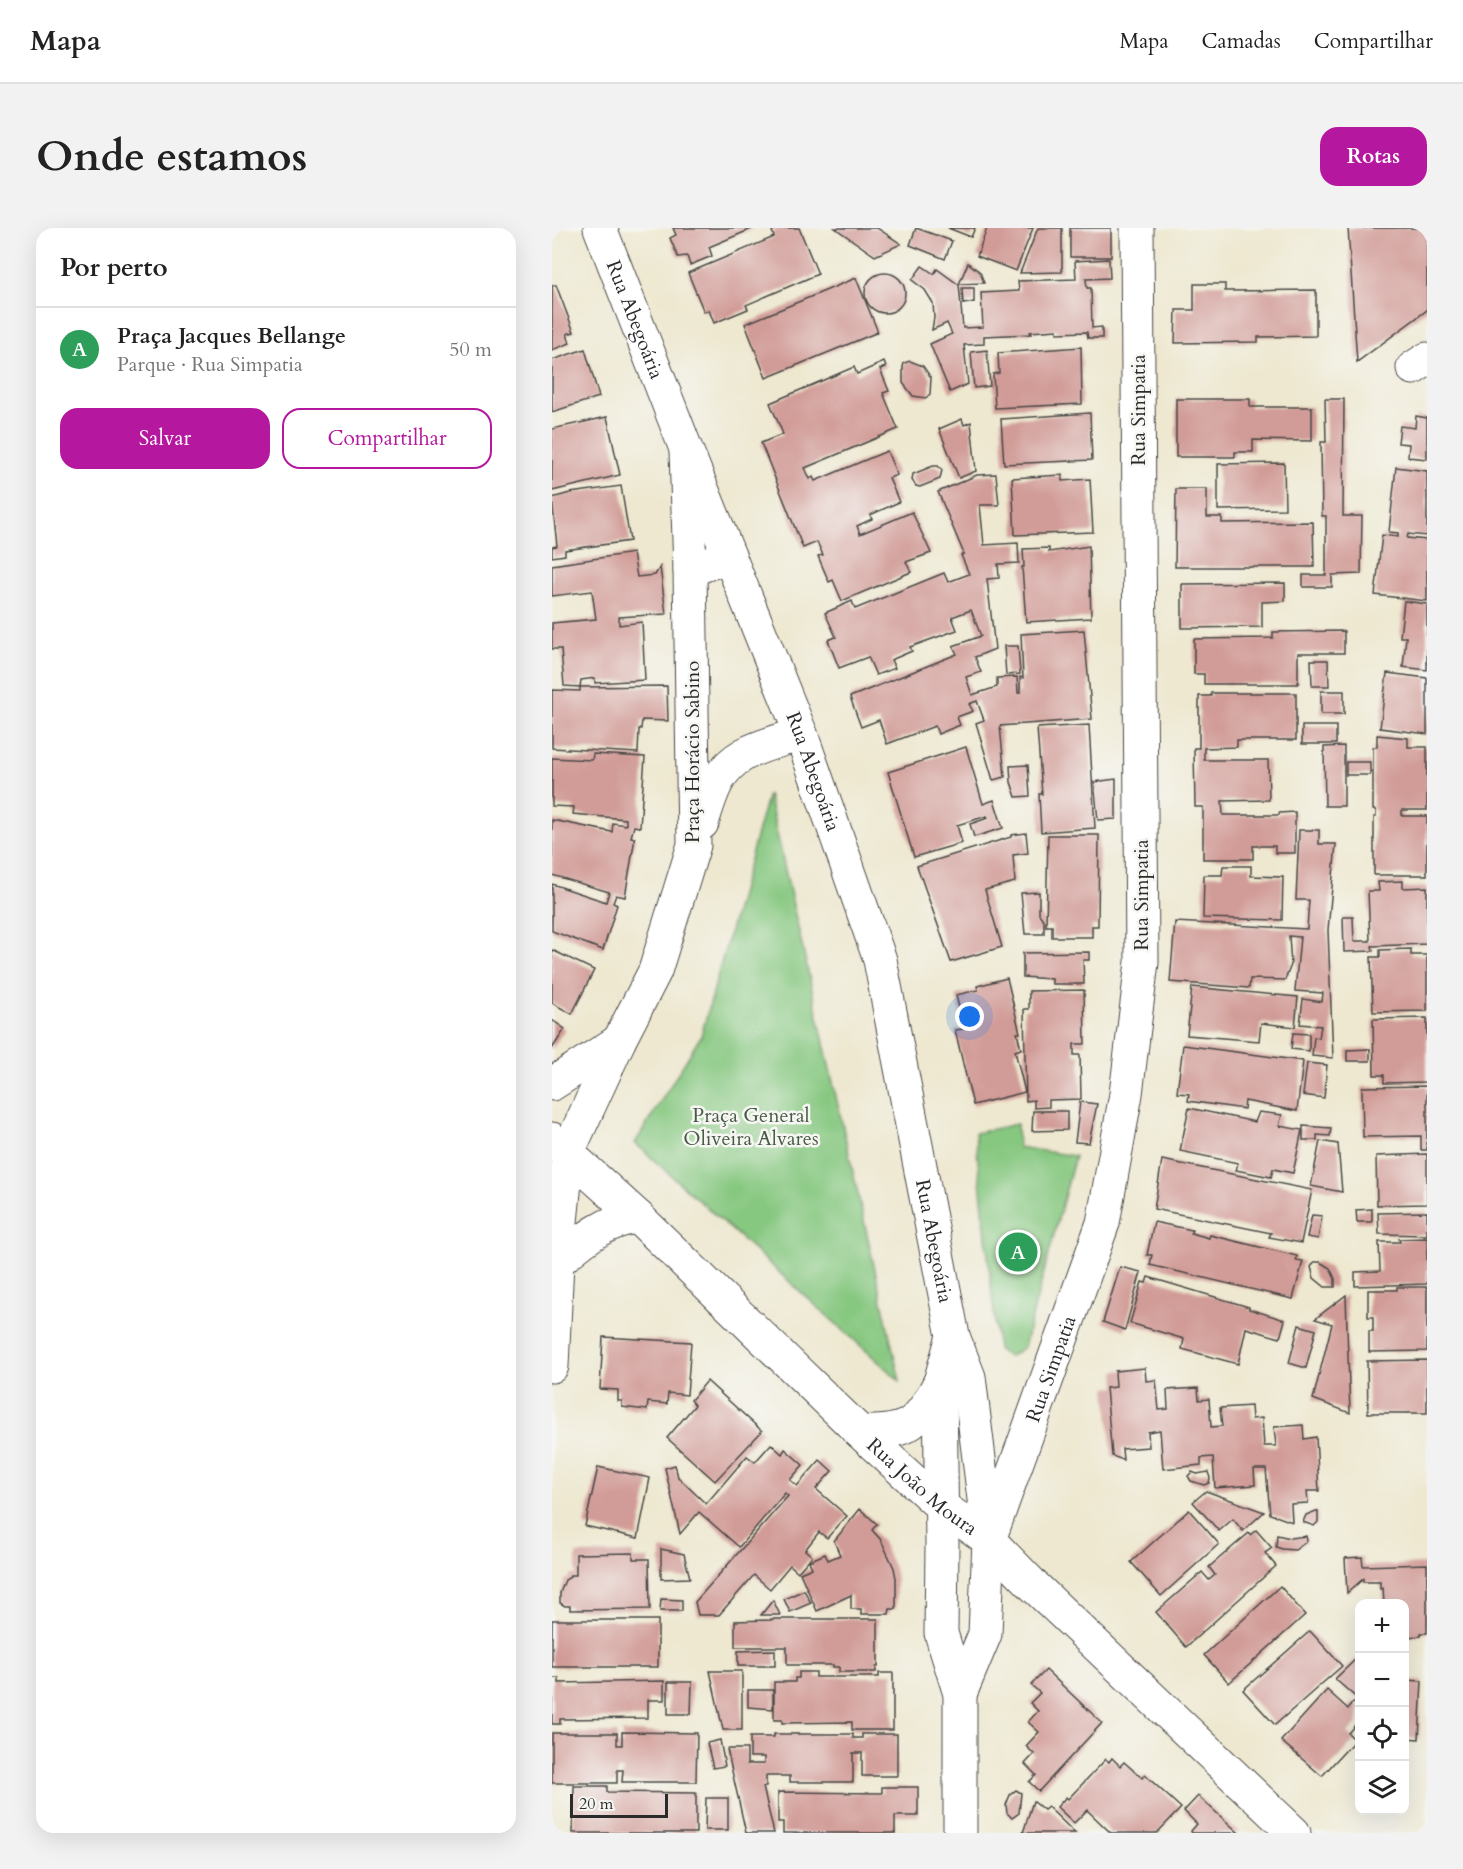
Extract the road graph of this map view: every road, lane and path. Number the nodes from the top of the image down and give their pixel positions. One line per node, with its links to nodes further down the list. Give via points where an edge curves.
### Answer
1 (600, 228): 3 (street, Rua Abegoária)
2 (1137, 228): 18 (street, Rua Simpatia, via 1142,962 1126,1094 1103,1223)
3 (686, 449): 4 (street, Rua Abegoária); 5 (street, Praça Horácio Sabino)
4 (729, 556): 5 (street); 6 (street, Rua Abegoária)
5 (690, 570): 7 (street, Praça Horácio Sabino)
6 (801, 734): 7 (street, via 748,750 728,764 716,784); 13 (street, Rua Abegoária, via 880,960)
7 (694, 845): 8 (street, Praça Horácio Sabino, via 655,971)
8 (619, 1041): 9 (street); 10 (street, Praça Horácio Sabino)
9 (552, 1084)
10 (558, 1148): 11 (street, Rua João Moura); 12 (street, Praça Horácio Sabino)
11 (638, 1217): 12 (street, via 623,1218 602,1227); 16 (street, Rua João Moura)
12 (554, 1256): 14 (street, Praça Horácio Sabino)
13 (953, 1336): 15 (street, Rua Abegoária); 18 (street, Rua Abegoária, via 969,1377)
14 (552, 1366)
15 (940, 1382): 16 (street, via 912,1424 883,1433); 17 (street, Rua Abegoária)
16 (860, 1432): 17 (street, Rua João Moura)
17 (941, 1506): 18 (street, Rua João Moura); 19 (street, Rua Abegoária, via 940,1633)
18 (989, 1540): 19 (street, Rua Abegoária, via 985,1634); 21 (street, Rua João Moura)
19 (960, 1694): 20 (street, Rua Abegoária)
20 (960, 1833)
21 (1294, 1833)

